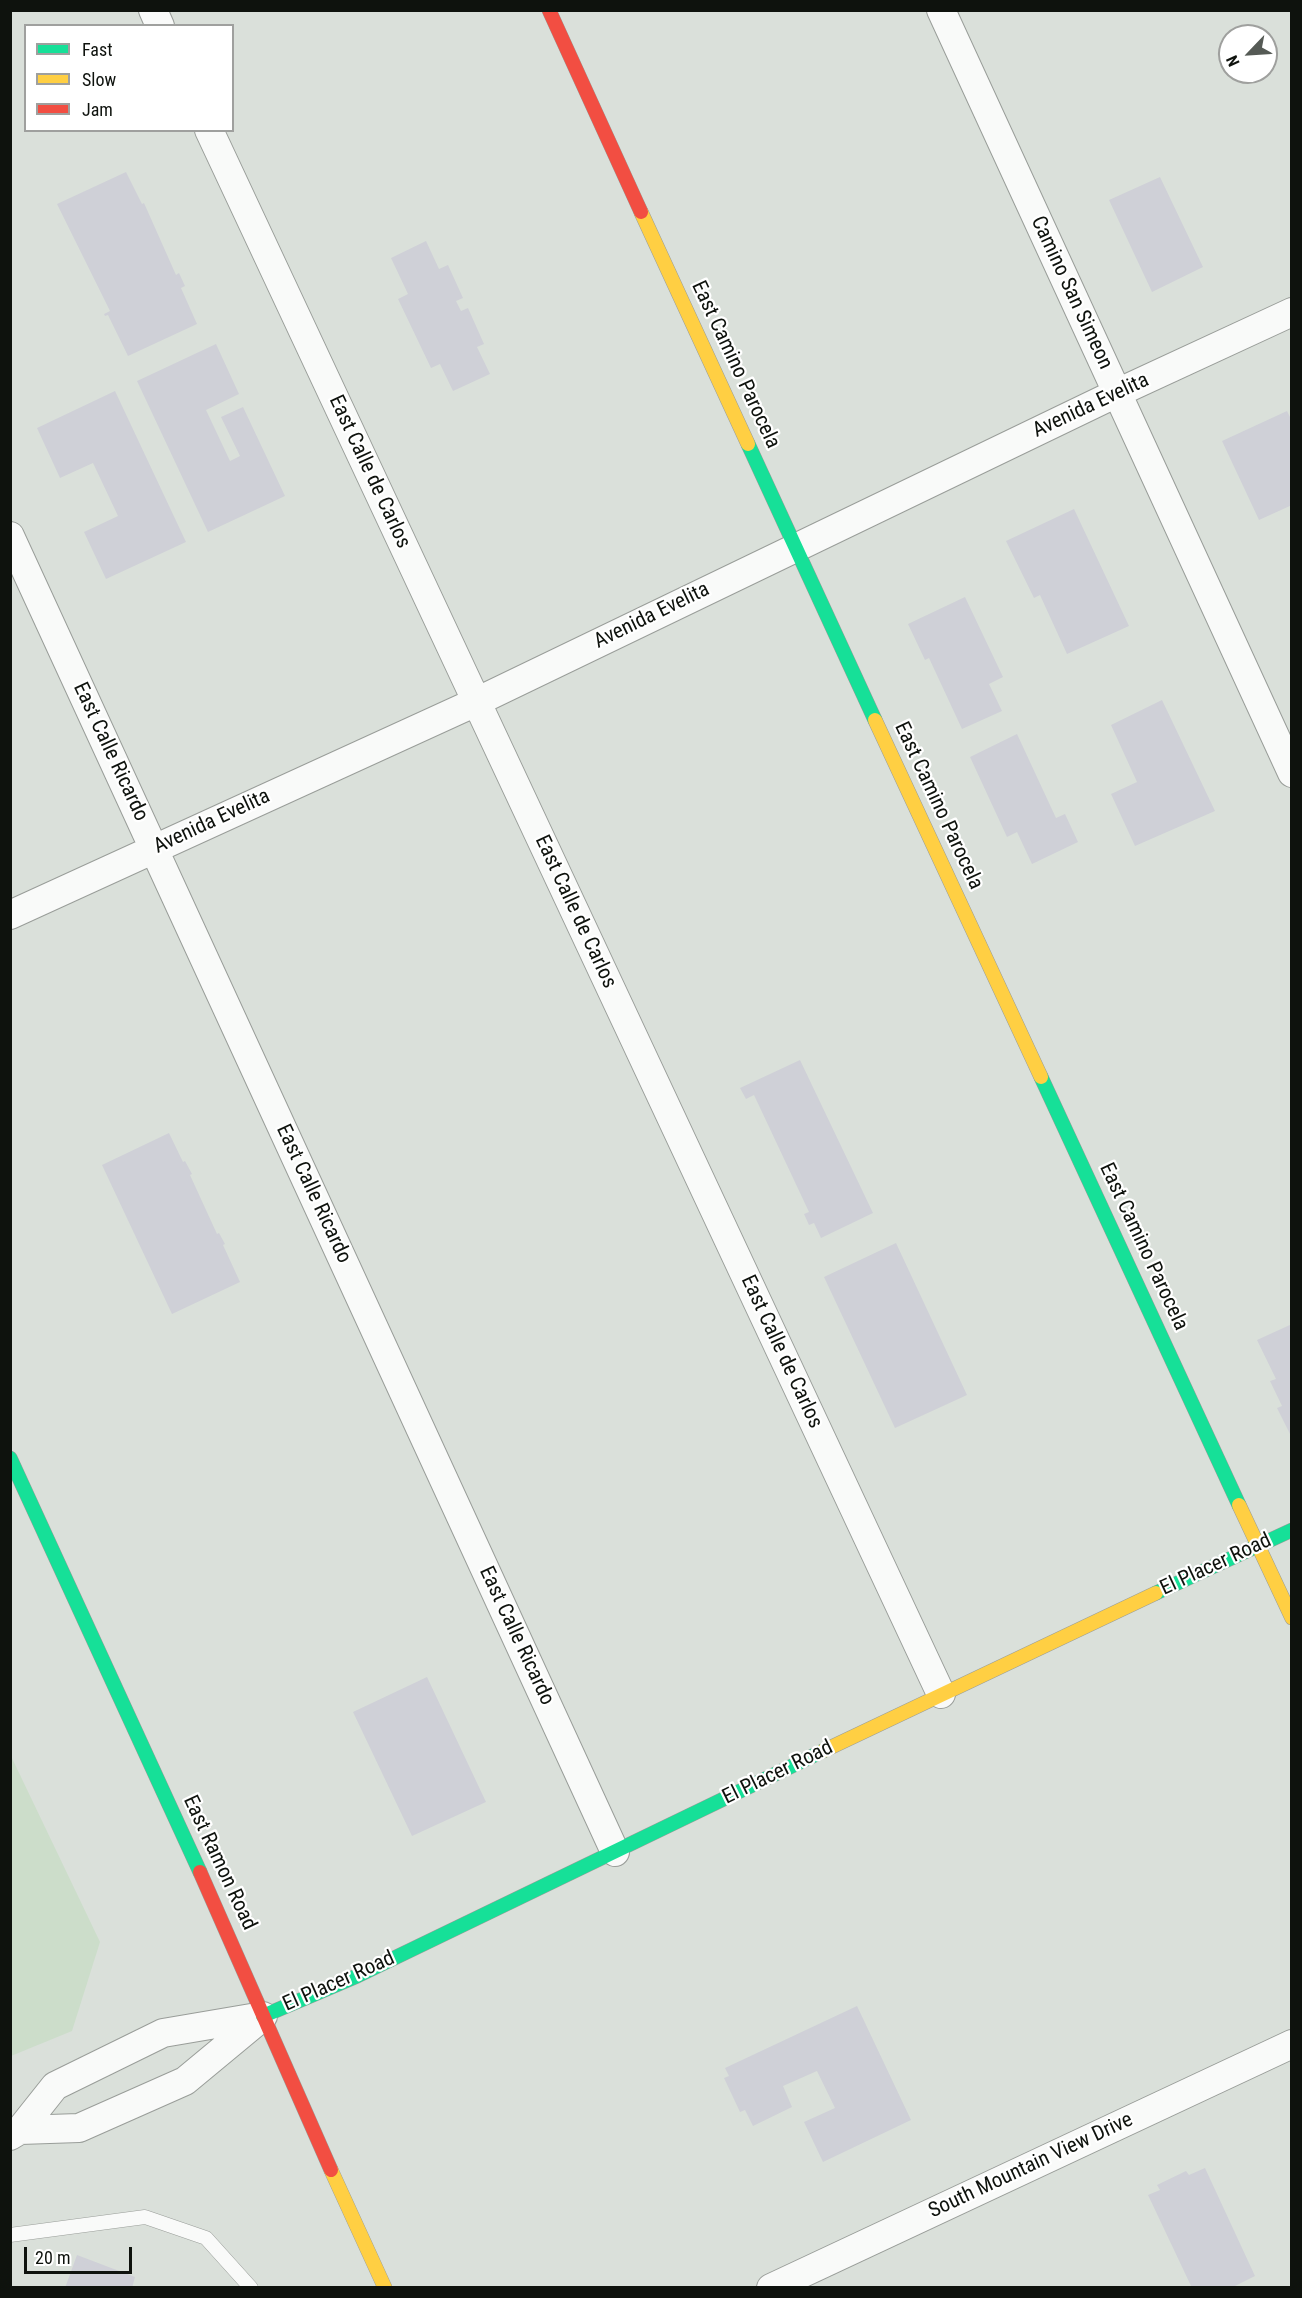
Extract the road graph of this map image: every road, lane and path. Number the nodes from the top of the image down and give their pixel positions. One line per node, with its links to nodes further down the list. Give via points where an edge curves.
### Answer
1 (153, 10): 4 (street)
2 (549, 10): 9 (street, East Camino Parocela)
3 (941, 10): 7 (street, Camino San Simeon)
4 (159, 24)
5 (210, 132): 10 (street, East Calle de Carlos)
6 (1292, 312): 7 (street, Avenida Evelita)
7 (1117, 393): 9 (street, Avenida Evelita); 11 (street, Camino San Simeon)
8 (10, 536): 12 (street, East Calle Ricardo)
9 (795, 547): 10 (street, Avenida Evelita); 16 (street, East Camino Parocela)
10 (476, 702): 12 (street, Avenida Evelita); 18 (street, East Calle de Carlos)
11 (1292, 772)
12 (154, 849): 13 (street, Avenida Evelita); 19 (street, East Calle Ricardo)
13 (10, 915)
14 (10, 1458): 20 (street, East Ramon Road)
15 (1292, 1530): 16 (street, El Placer Road)
16 (1258, 1545): 17 (street, East Camino Parocela); 18 (street, El Placer Road)
17 (1292, 1618)
18 (941, 1694): 19 (street, El Placer Road)
19 (615, 1852): 20 (street, El Placer Road, via 357,1976)
20 (263, 2016): 22 (street, El Placer Road, via 185,2081 79,2128); 22 (street, El Placer Road, via 163,2033 55,2086); 25 (street, East Ramon Road)
21 (1292, 2044): 26 (street, South Mountain View Drive)
22 (15, 2133)
23 (10, 2235): 24 (lane, via 145,2217 206,2238)
24 (251, 2288)
25 (385, 2288)
26 (771, 2288)

